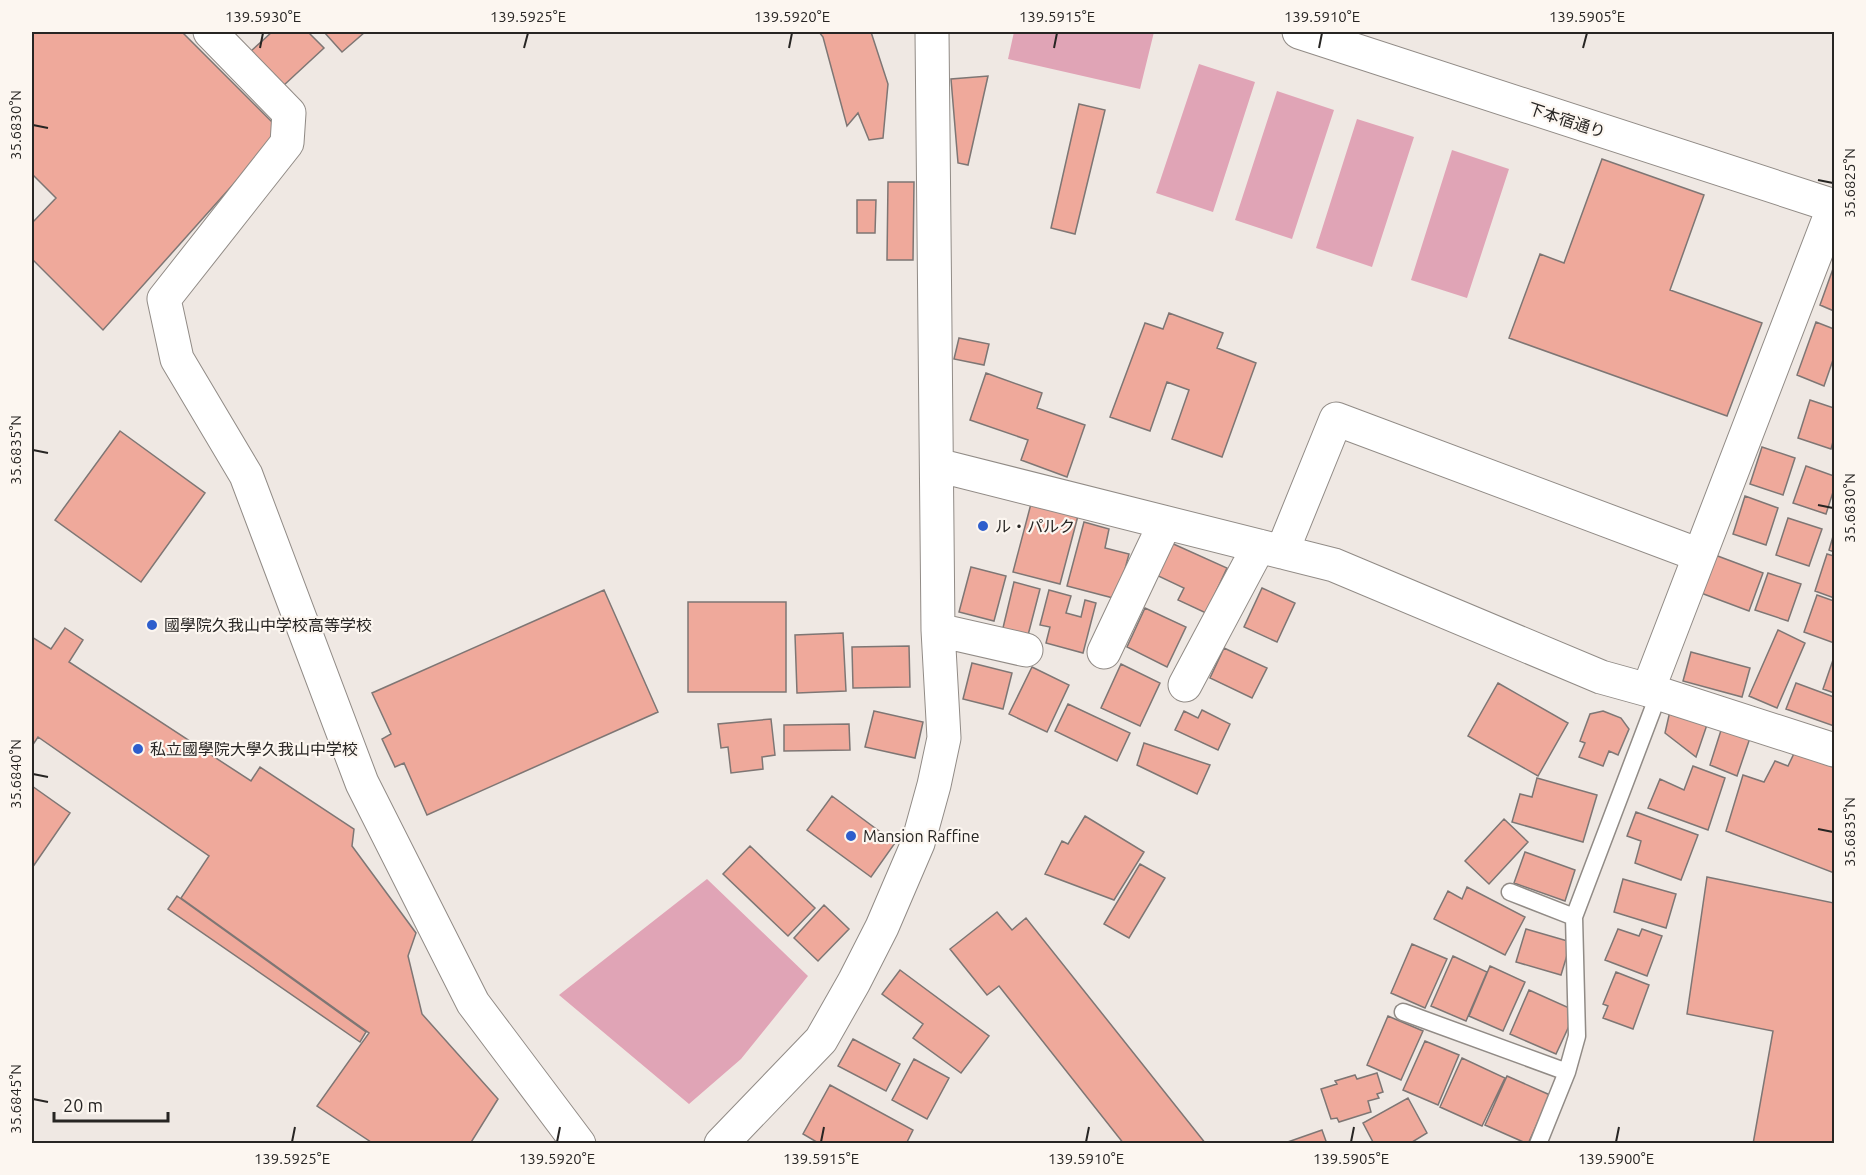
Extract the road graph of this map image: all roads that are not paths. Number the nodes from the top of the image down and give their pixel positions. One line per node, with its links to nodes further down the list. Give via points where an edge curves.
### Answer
1 (932, 32): 5 (street)
2 (1299, 32): 4 (street, 下本宿通り)
3 (228, 38): 19 (street, via 289,113 287,143 164,299 177,359 246,476 362,783 473,1003)
4 (1834, 206): 8 (street)
5 (937, 465): 6 (street); 9 (street)
6 (1165, 523): 7 (street); 11 (street)
7 (1270, 549): 8 (street, via 1336,419); 12 (street); 13 (street, via 1334,565 1601,677)
8 (1700, 555): 13 (street)
9 (938, 630): 10 (street); 20 (street, via 944,738 918,843 877,936 821,1040)
10 (1026, 650)
11 (1104, 652)
12 (1185, 685)
13 (1653, 692): 14 (street); 16 (lane)
14 (1834, 750)
15 (1510, 892): 16 (lane)
16 (1574, 917): 18 (lane, via 1577,1036)
17 (1403, 1012): 18 (lane)
18 (1567, 1072): 21 (lane)
19 (579, 1143)
20 (721, 1143)
21 (1538, 1143)

